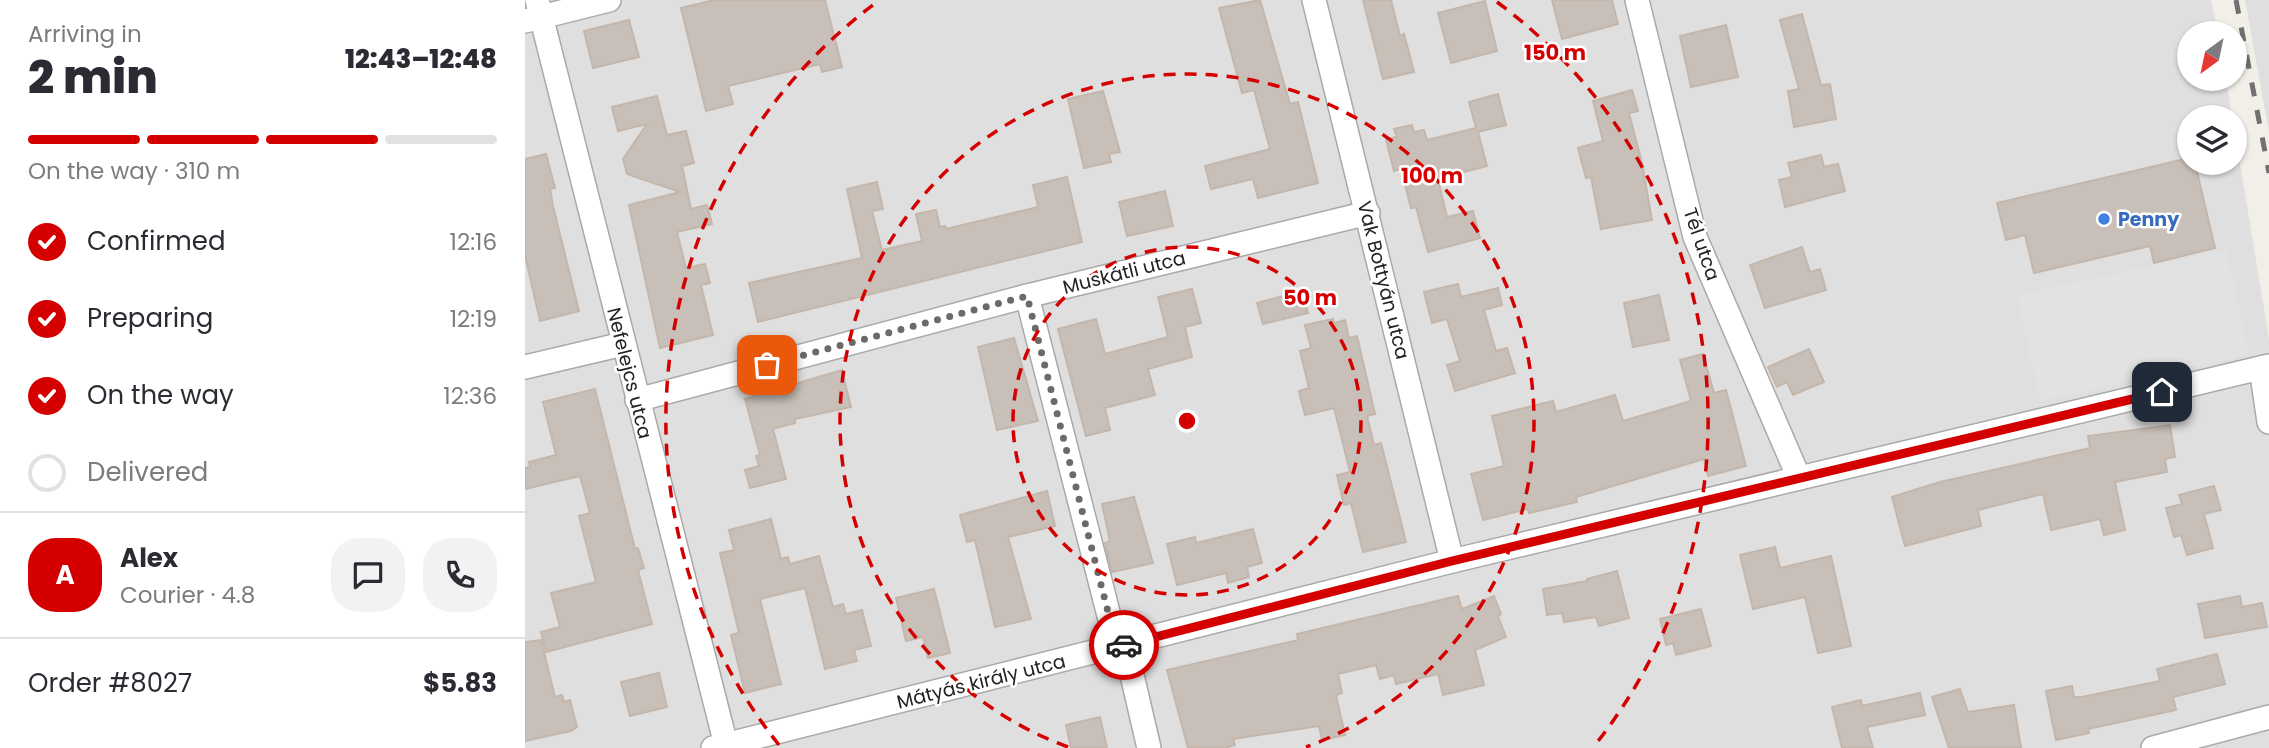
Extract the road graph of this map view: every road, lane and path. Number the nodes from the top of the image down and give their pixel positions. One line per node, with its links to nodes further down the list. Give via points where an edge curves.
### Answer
1 (609, 0): 4 (street)
2 (1314, 0): 5 (street, Vak Bottyán utca)
3 (1637, 0): 12 (street, Tél utca, via 1695,237)
4 (535, 13): 7 (street, Nefelejcs utca)
5 (1367, 213): 6 (street, Muskátli utca); 13 (street, Vak Bottyán utca)
6 (1027, 296): 10 (street, Muskátli utca); 14 (street)
7 (623, 344): 8 (street); 10 (street, Nefelejcs utca)
8 (525, 367)
9 (2265, 367): 11 (street); 12 (street, Mátyás király utca)
10 (637, 400): 16 (street, Nefelejcs utca)
11 (2269, 422)
12 (1799, 478): 13 (street, Mátyás király utca)
13 (1452, 561): 14 (street, Mátyás király utca)
14 (1121, 646): 16 (street, Mátyás király utca); 17 (street)
15 (2269, 718): 18 (street)
16 (720, 746)
17 (1149, 748)
18 (2153, 748)

